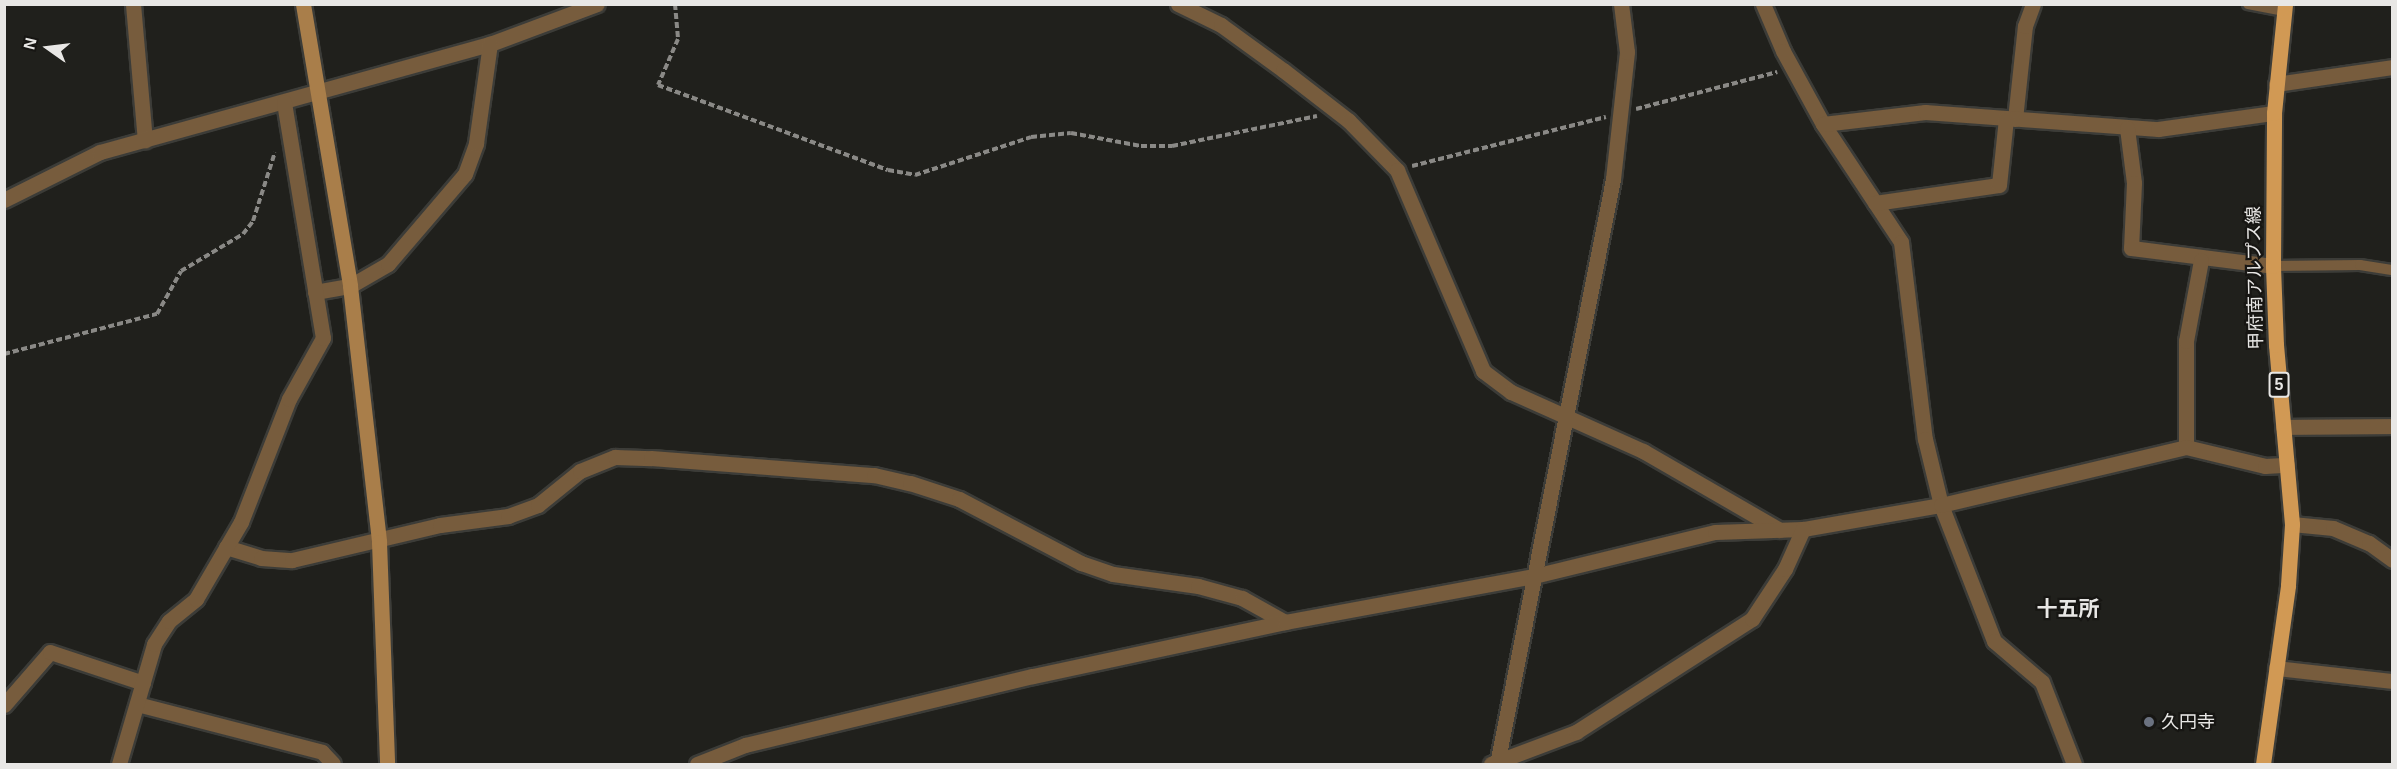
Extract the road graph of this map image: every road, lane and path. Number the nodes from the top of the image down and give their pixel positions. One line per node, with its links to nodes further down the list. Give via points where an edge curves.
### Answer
1 (133, 4): 23 (street)
2 (303, 4): 15 (street)
3 (597, 4): 11 (street)
4 (675, 4): 17 (path, via 678,39 658,85 888,170 915,175 1031,137 1071,132 1141,146 1172,146 1288,119)
5 (1178, 4): 17 (street, via 1221,26)
6 (1621, 4): 18 (street, via 1627,52)
7 (1763, 4): 13 (street)
8 (2033, 4): 20 (street, via 2025,26)
9 (2248, 4): 10 (lane)
10 (2285, 8): 14 (main road, 甲府南アルプス線 / 5)
11 (490, 44): 15 (street); 31 (street, via 476,143 465,174 388,264)
12 (2392, 67): 14 (street)
13 (1793, 68): 18 (path); 21 (street)
14 (2276, 84): 19 (main road, 甲府南アルプス線 / 5)
15 (317, 93): 16 (street); 31 (street)
16 (284, 102): 23 (street); 32 (street)
17 (1339, 113): 25 (street)
18 (1622, 113): 25 (path); 34 (street, via 1613,179)
19 (2274, 113): 22 (street, via 2158,129); 29 (main road, 甲府南アルプス線 / 5)
20 (2011, 119): 21 (street, via 1925,112); 22 (street); 27 (street, via 1999,185)
21 (1823, 124): 27 (street)
22 (2127, 129): 28 (street, via 2134,183 2131,248)
23 (145, 140): 26 (street, via 100,152)
24 (276, 146): 33 (path, via 253,221 243,234 181,271 157,314)
25 (1397, 170): 34 (street, via 1483,371 1511,392)
26 (4, 200)
27 (1875, 203): 39 (street, via 1901,242 1925,439)
28 (2201, 260): 29 (street); 37 (street, via 2186,340)
29 (2273, 266): 30 (lane, via 2360,265); 36 (main road, 甲府南アルプス線 / 5)
30 (2392, 270)
31 (350, 286): 32 (street); 43 (street)
32 (315, 292): 44 (street, via 323,339 289,399 241,522)
33 (4, 354)
34 (1566, 415): 42 (street, via 1642,451); 46 (street)
35 (2392, 426): 36 (street)
36 (2283, 428): 38 (main road, 甲府南アルプス線 / 5)
37 (2186, 447): 38 (street, via 2265,466); 39 (street)
38 (2287, 465): 40 (main road, 甲府南アルプス線 / 5)
39 (1941, 505): 41 (street); 58 (street, via 1994,641 2042,682)
40 (2292, 524): 45 (street, via 2333,528 2369,543); 48 (main road, 甲府南アルプス線 / 5)
41 (1803, 529): 42 (street); 53 (street, via 1785,569 1752,619 1576,732)
42 (1780, 530): 46 (street, via 1715,532)
43 (379, 542): 44 (street, via 292,561 261,558); 47 (street, via 440,525 507,516 538,505 580,471 615,457 874,475 959,499 1081,563 1113,574 1176,582 1231,595); 56 (street)
44 (226, 547): 50 (street, via 196,599 169,621 154,644)
45 (2392, 560)
46 (1534, 576): 47 (street); 53 (street)
47 (1285, 622): 57 (street, via 1033,675 768,740)
48 (2276, 668): 49 (street); 59 (main road, 甲府南アルプス線 / 5)
49 (2392, 681)
50 (143, 683): 51 (street); 52 (street, via 50,652)
51 (137, 704): 54 (street); 55 (street, via 322,752)
52 (4, 705)
53 (1495, 764)
54 (119, 765)
55 (333, 765)
56 (387, 765)
57 (697, 765)
58 (2074, 765)
59 (2263, 765)

